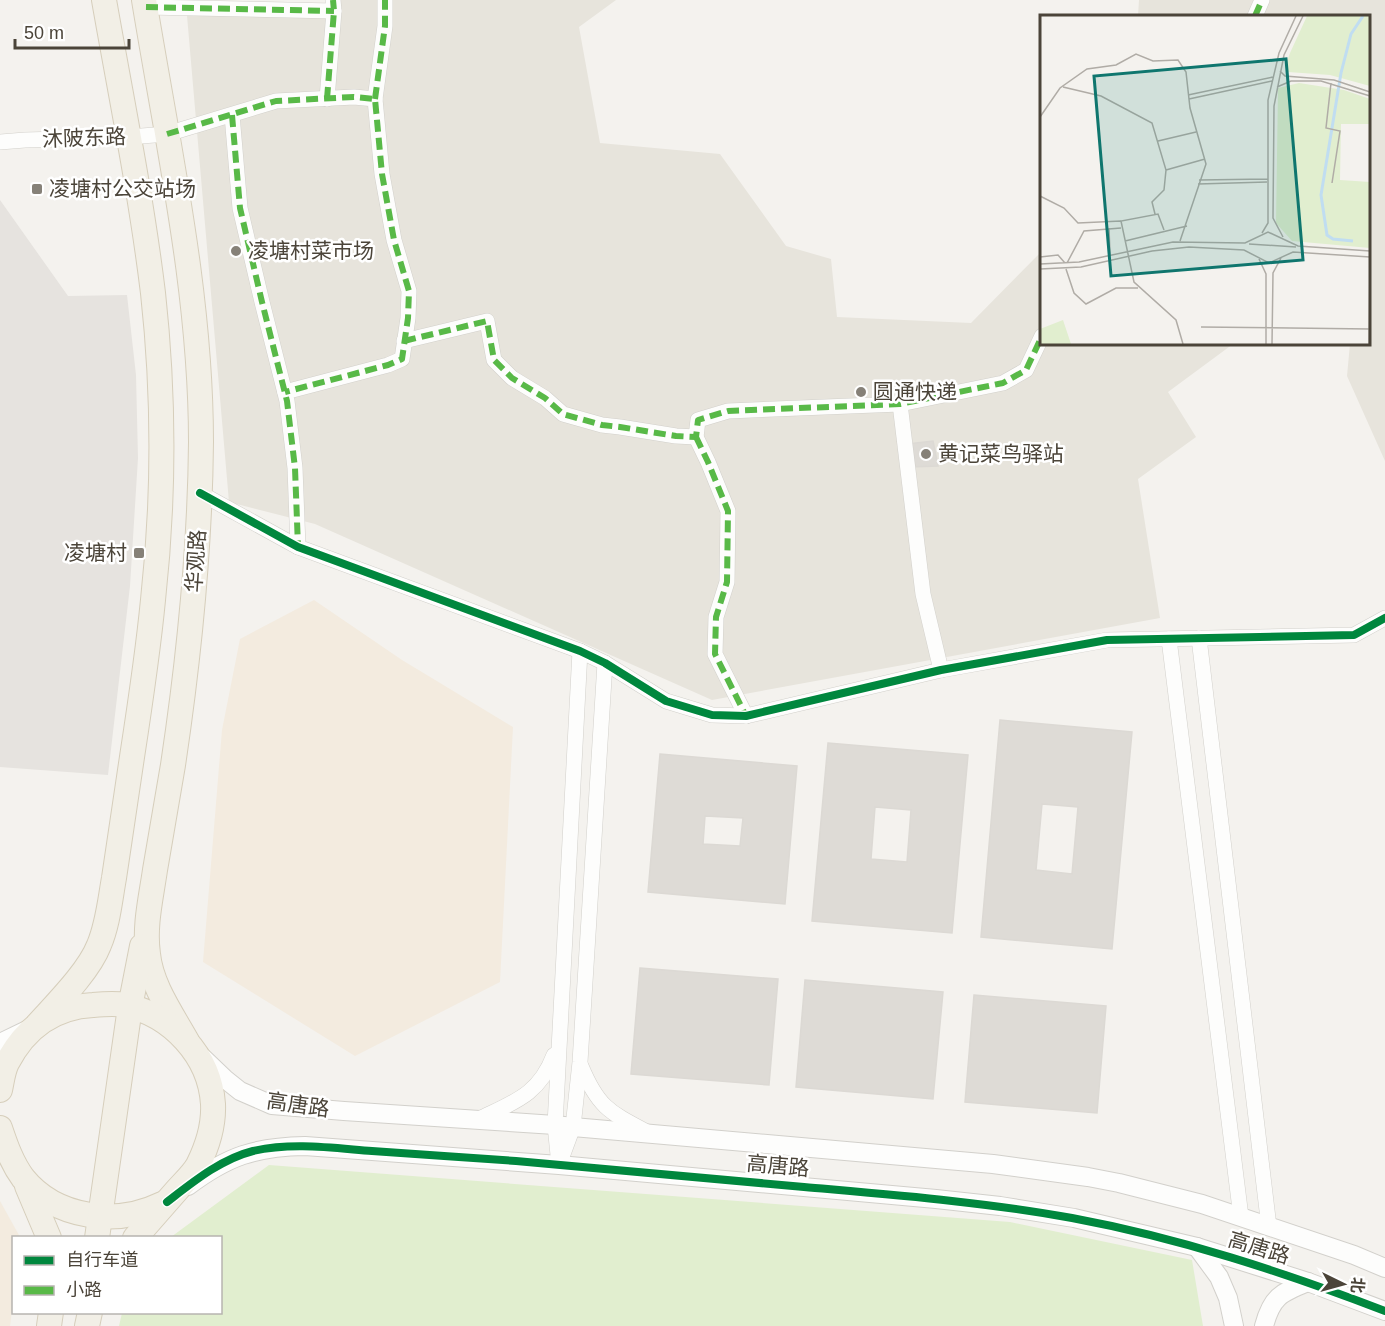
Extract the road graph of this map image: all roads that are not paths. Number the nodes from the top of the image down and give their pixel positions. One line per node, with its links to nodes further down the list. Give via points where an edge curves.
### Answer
1 (104, 0): 11 (main road, 华观路)
2 (385, 0): 8 (street)
3 (1262, 0): 6 (street)
4 (145, 4): 5 (street); 10 (main road, 华观路)
5 (334, 6): 7 (street)
6 (1255, 15)
7 (327, 99): 8 (street, 沐陂东路); 9 (street, 沐陂东路, via 276,101)
8 (375, 99): 14 (street, via 382,174 394,240 409,291)
9 (232, 115): 10 (street, 沐陂东路); 15 (street, via 240,208)
10 (167, 134): 11 (street, 沐陂东路); 18 (main road, 华观路, via 195,322)
11 (129, 137): 12 (street, 沐陂东路); 29 (main road, 华观路, via 153,294 158,371 160,490 153,599 104,929 88,964)
12 (0, 142)
13 (1040, 338): 16 (street, via 1026,370 1003,383)
14 (404, 342): 15 (street, via 402,359 388,365); 17 (street, via 487,321 494,360 512,378 563,414 602,425)
15 (285, 393): 19 (street, via 295,468)
16 (900, 404): 17 (street, via 728,411 698,420); 25 (street, via 923,594)
17 (696, 437): 26 (street, via 728,511 727,582 716,617 715,654)
18 (200, 493): 19 (street); 27 (main road, 华观路, via 187,661)
19 (298, 547): 23 (street)
20 (1385, 618): 21 (street, via 1354,634)
21 (1199, 638): 22 (street); 46 (street)
22 (1169, 639): 25 (street, via 1107,640); 44 (street)
23 (580, 651): 24 (street); 31 (street)
24 (605, 663): 26 (street, via 666,701 712,715); 33 (street)
25 (941, 670): 26 (street)
26 (746, 716)
27 (147, 921): 28 (main road); 30 (main road, 华观路, via 148,957 154,980)
28 (130, 1007): 29 (main road, via 82,1005 65,1009); 30 (main road, via 163,1021); 45 (main road)
29 (38, 1024): 32 (street); 34 (main road, 华观路, via 6,1065)
30 (187, 1041): 35 (street, 高唐路, via 225,1079 272,1105); 43 (main road, 华观路, via 208,1077 213,1104 209,1138 197,1168)
31 (559, 1041): 35 (street, via 543,1079 530,1092); 36 (street)
32 (0, 1043)
33 (580, 1062): 37 (street); 39 (street, via 589,1085 604,1106)
34 (0, 1090)
35 (478, 1119): 36 (street, 高唐路)
36 (555, 1125): 37 (street, 高唐路); 41 (street)
37 (573, 1127): 39 (street, 高唐路); 41 (street)
38 (0, 1128): 42 (main road)
39 (652, 1134): 44 (street, 高唐路, via 993,1164 1088,1177)
40 (0, 1157): 42 (street)
41 (559, 1165): 43 (street, 高唐路, via 283,1147 250,1152 230,1160); 49 (street, 高唐路, via 1000,1206 1074,1218)
42 (23, 1178): 45 (main road, via 42,1196 62,1207 95,1217); 47 (main road)
43 (167, 1202): 45 (main road, via 140,1213 116,1216); 48 (main road)
44 (1241, 1217): 46 (street, 高唐路)
45 (98, 1227)
46 (1269, 1227): 50 (street, 高唐路)
47 (48, 1236)
48 (137, 1236)
49 (1197, 1247): 51 (street, 高唐路); 53 (street, via 1219,1277)
50 (1385, 1268)
51 (1308, 1282): 52 (street, 高唐路); 54 (street, via 1282,1293 1274,1301)
52 (1385, 1311)
53 (1234, 1326)
54 (1264, 1326)

